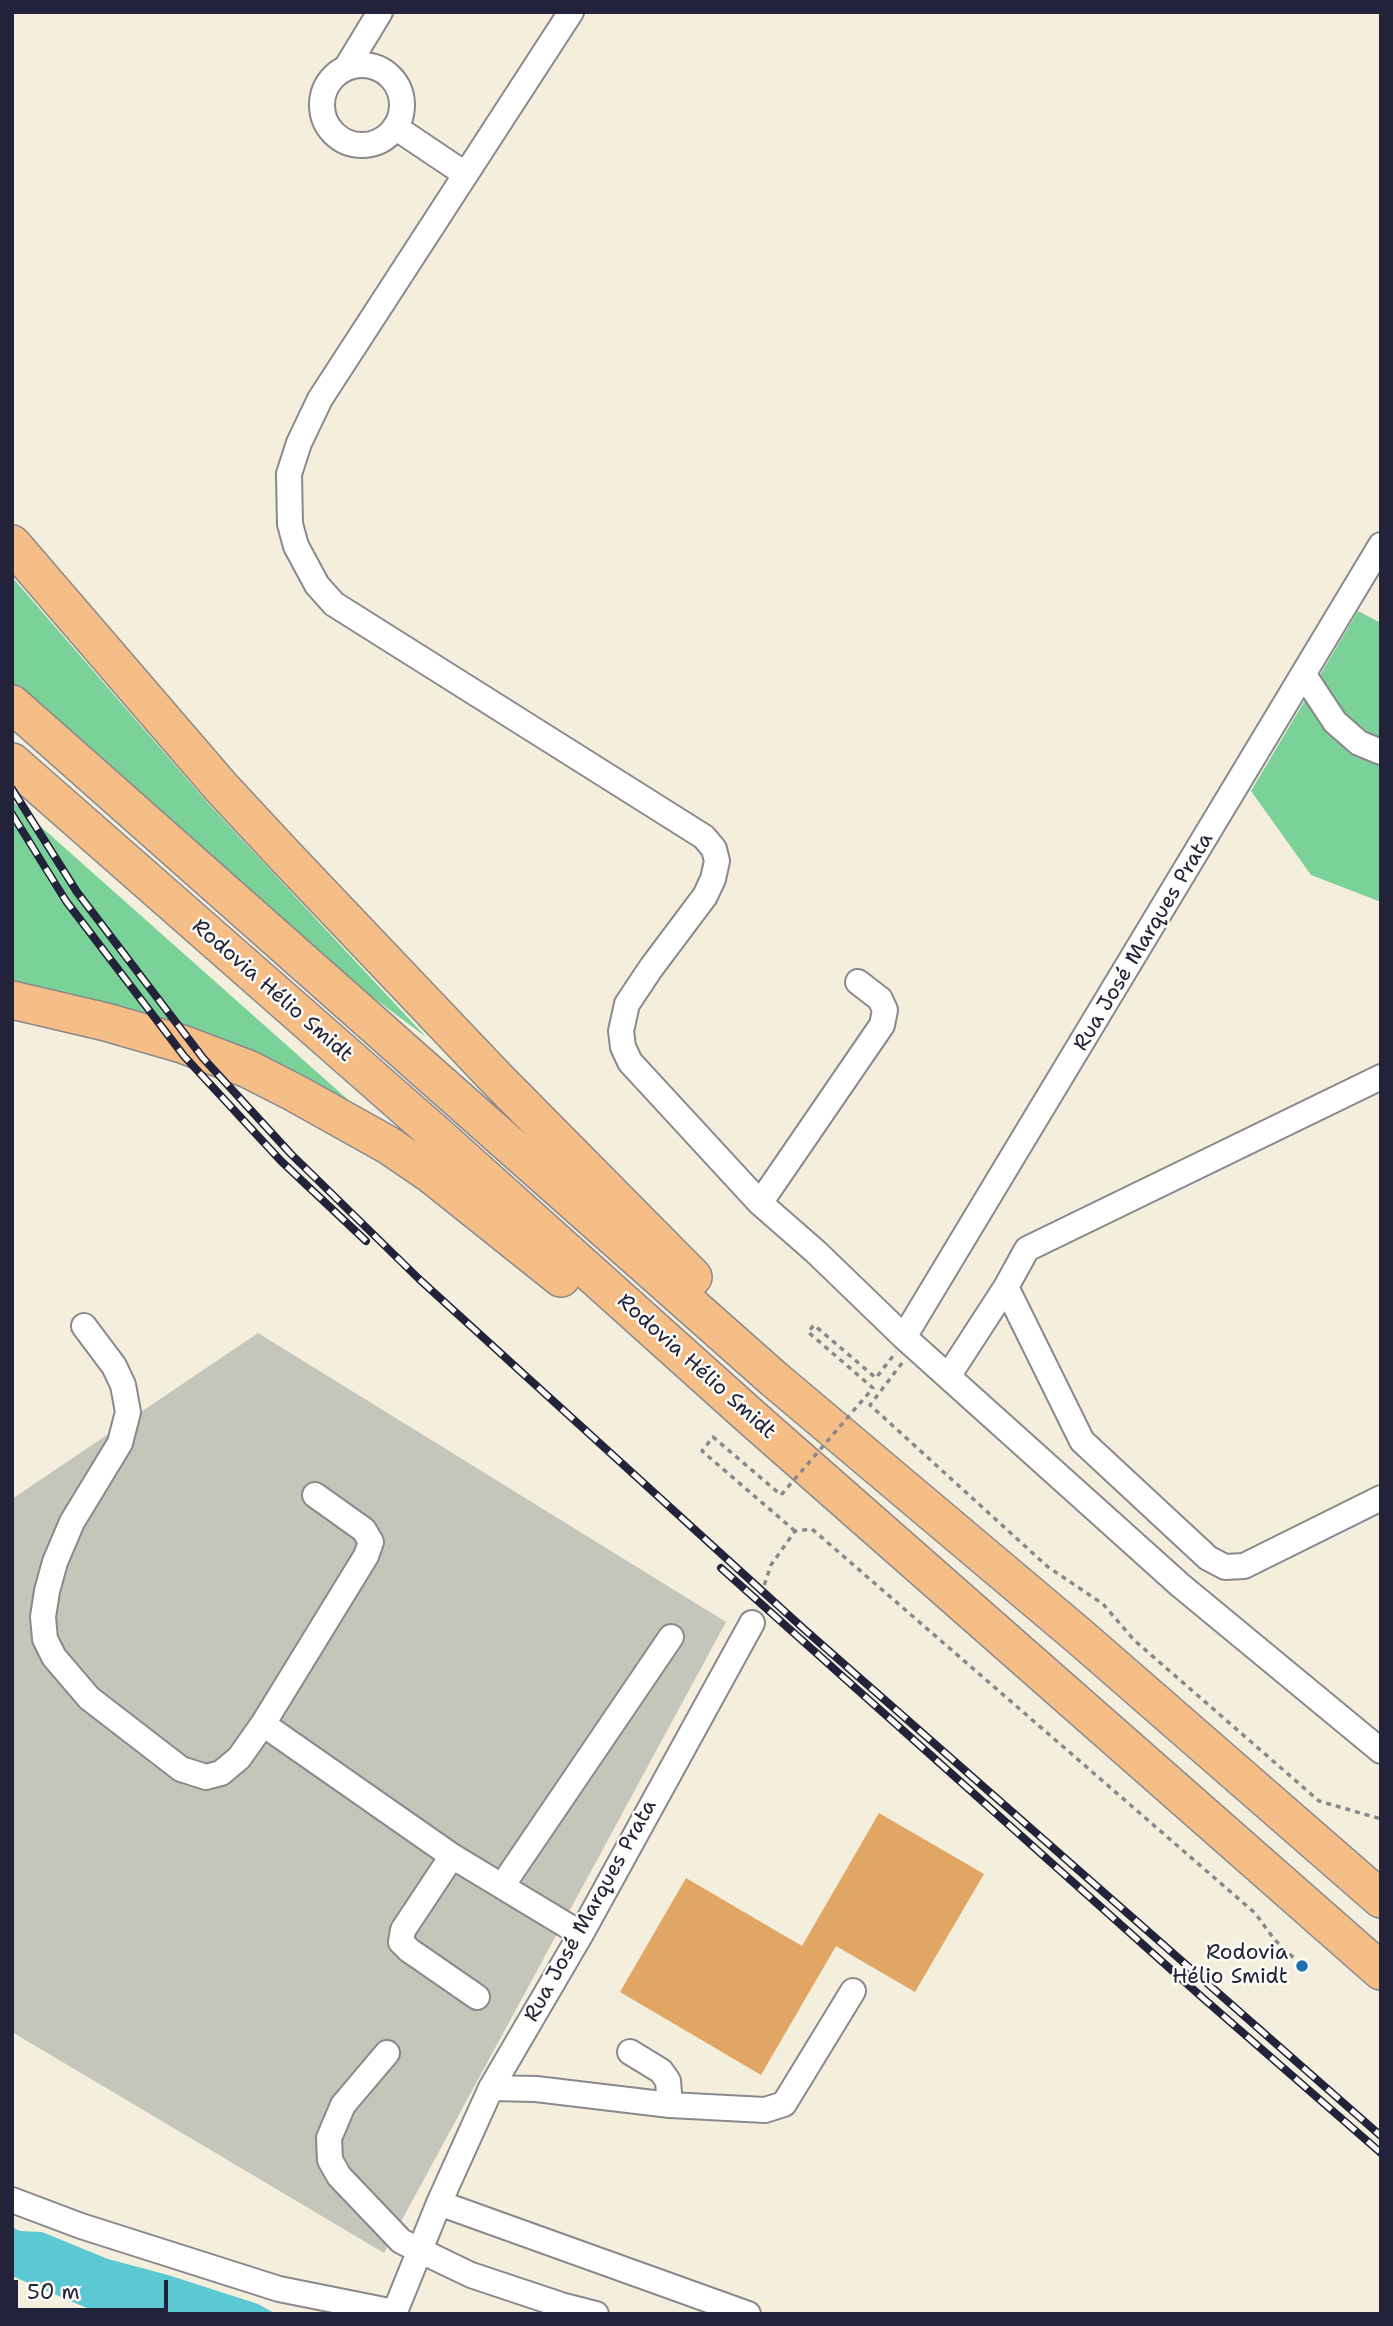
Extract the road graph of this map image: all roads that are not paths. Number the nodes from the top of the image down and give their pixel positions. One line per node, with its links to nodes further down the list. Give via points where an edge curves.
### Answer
1 (380, 12): 3 (lane)
2 (571, 12): 5 (lane)
3 (346, 68): 4 (lane, via 371,65 393,78 402,102); 4 (lane, via 336,74 323,97 322,111 335,134 360,145 386,137)
4 (395, 127): 5 (lane)
5 (465, 174): 15 (lane, via 320,399 299,443 289,474 290,524 296,546 317,585 334,604 671,815 714,849 717,860 705,896 635,990 622,1018 623,1047 630,1062)
6 (12, 544): 20 (highway, via 277,847 732,1319)
7 (1381, 545): 8 (lane, Rua José Marques Prata)
8 (1304, 675): 10 (lane, via 1335,722 1359,743); 18 (lane, Rua José Marques Prata)
9 (12, 704): 20 (highway, Rodovia Hélio Smidt)
10 (1381, 752)
11 (12, 762): 21 (highway, Rodovia Hélio Smidt)
12 (858, 982): 15 (lane, via 880,999 885,1010 882,1025)
13 (12, 1000): 21 (highway, via 182,1044 248,1069 388,1145 471,1204 627,1334)
14 (1381, 1077): 16 (lane, via 1027,1249)
15 (760, 1203): 18 (lane, via 816,1252)
16 (1006, 1287): 19 (lane); 23 (lane, via 1082,1441 1208,1558 1225,1567 1244,1566)
17 (84, 1326): 26 (lane, via 114,1366 128,1412 120,1443 72,1522 55,1562 43,1617 45,1639 54,1657 89,1698 181,1769 206,1777 221,1773 239,1758)
18 (900, 1345): 19 (lane)
19 (949, 1376): 27 (lane, via 1180,1585)
20 (774, 1379): 30 (highway, Rodovia Hélio Smidt)
21 (751, 1417): 32 (highway, Rodovia Hélio Smidt)
22 (315, 1495): 26 (lane, via 364,1530 371,1542)
23 (1381, 1498)
24 (752, 1623): 31 (lane, Rua José Marques Prata)
25 (671, 1637): 29 (lane)
26 (263, 1724): 28 (lane)
27 (1381, 1751)
28 (452, 1856): 29 (lane); 34 (lane, via 403,1930 401,1942)
29 (502, 1886): 31 (lane)
30 (1381, 1899)
31 (580, 1934): 37 (lane, Rua José Marques Prata)
32 (1381, 1971)
33 (853, 1991): 38 (lane, via 784,2104 765,2110)
34 (477, 1997)
35 (630, 2052): 38 (lane, via 661,2071 668,2081)
36 (387, 2053): 41 (lane, via 343,2105 329,2138 330,2160 339,2176 401,2241)
37 (491, 2088): 38 (lane); 40 (lane, Rua José Marques Prata)
38 (670, 2105)
39 (12, 2200): 42 (lane, via 81,2227 279,2289)
40 (439, 2203): 41 (lane, Rua José Marques Prata); 44 (lane)
41 (419, 2250): 42 (lane, Rua José Marques Prata); 43 (lane, via 471,2275)
42 (394, 2313)
43 (596, 2314)
44 (748, 2314)

